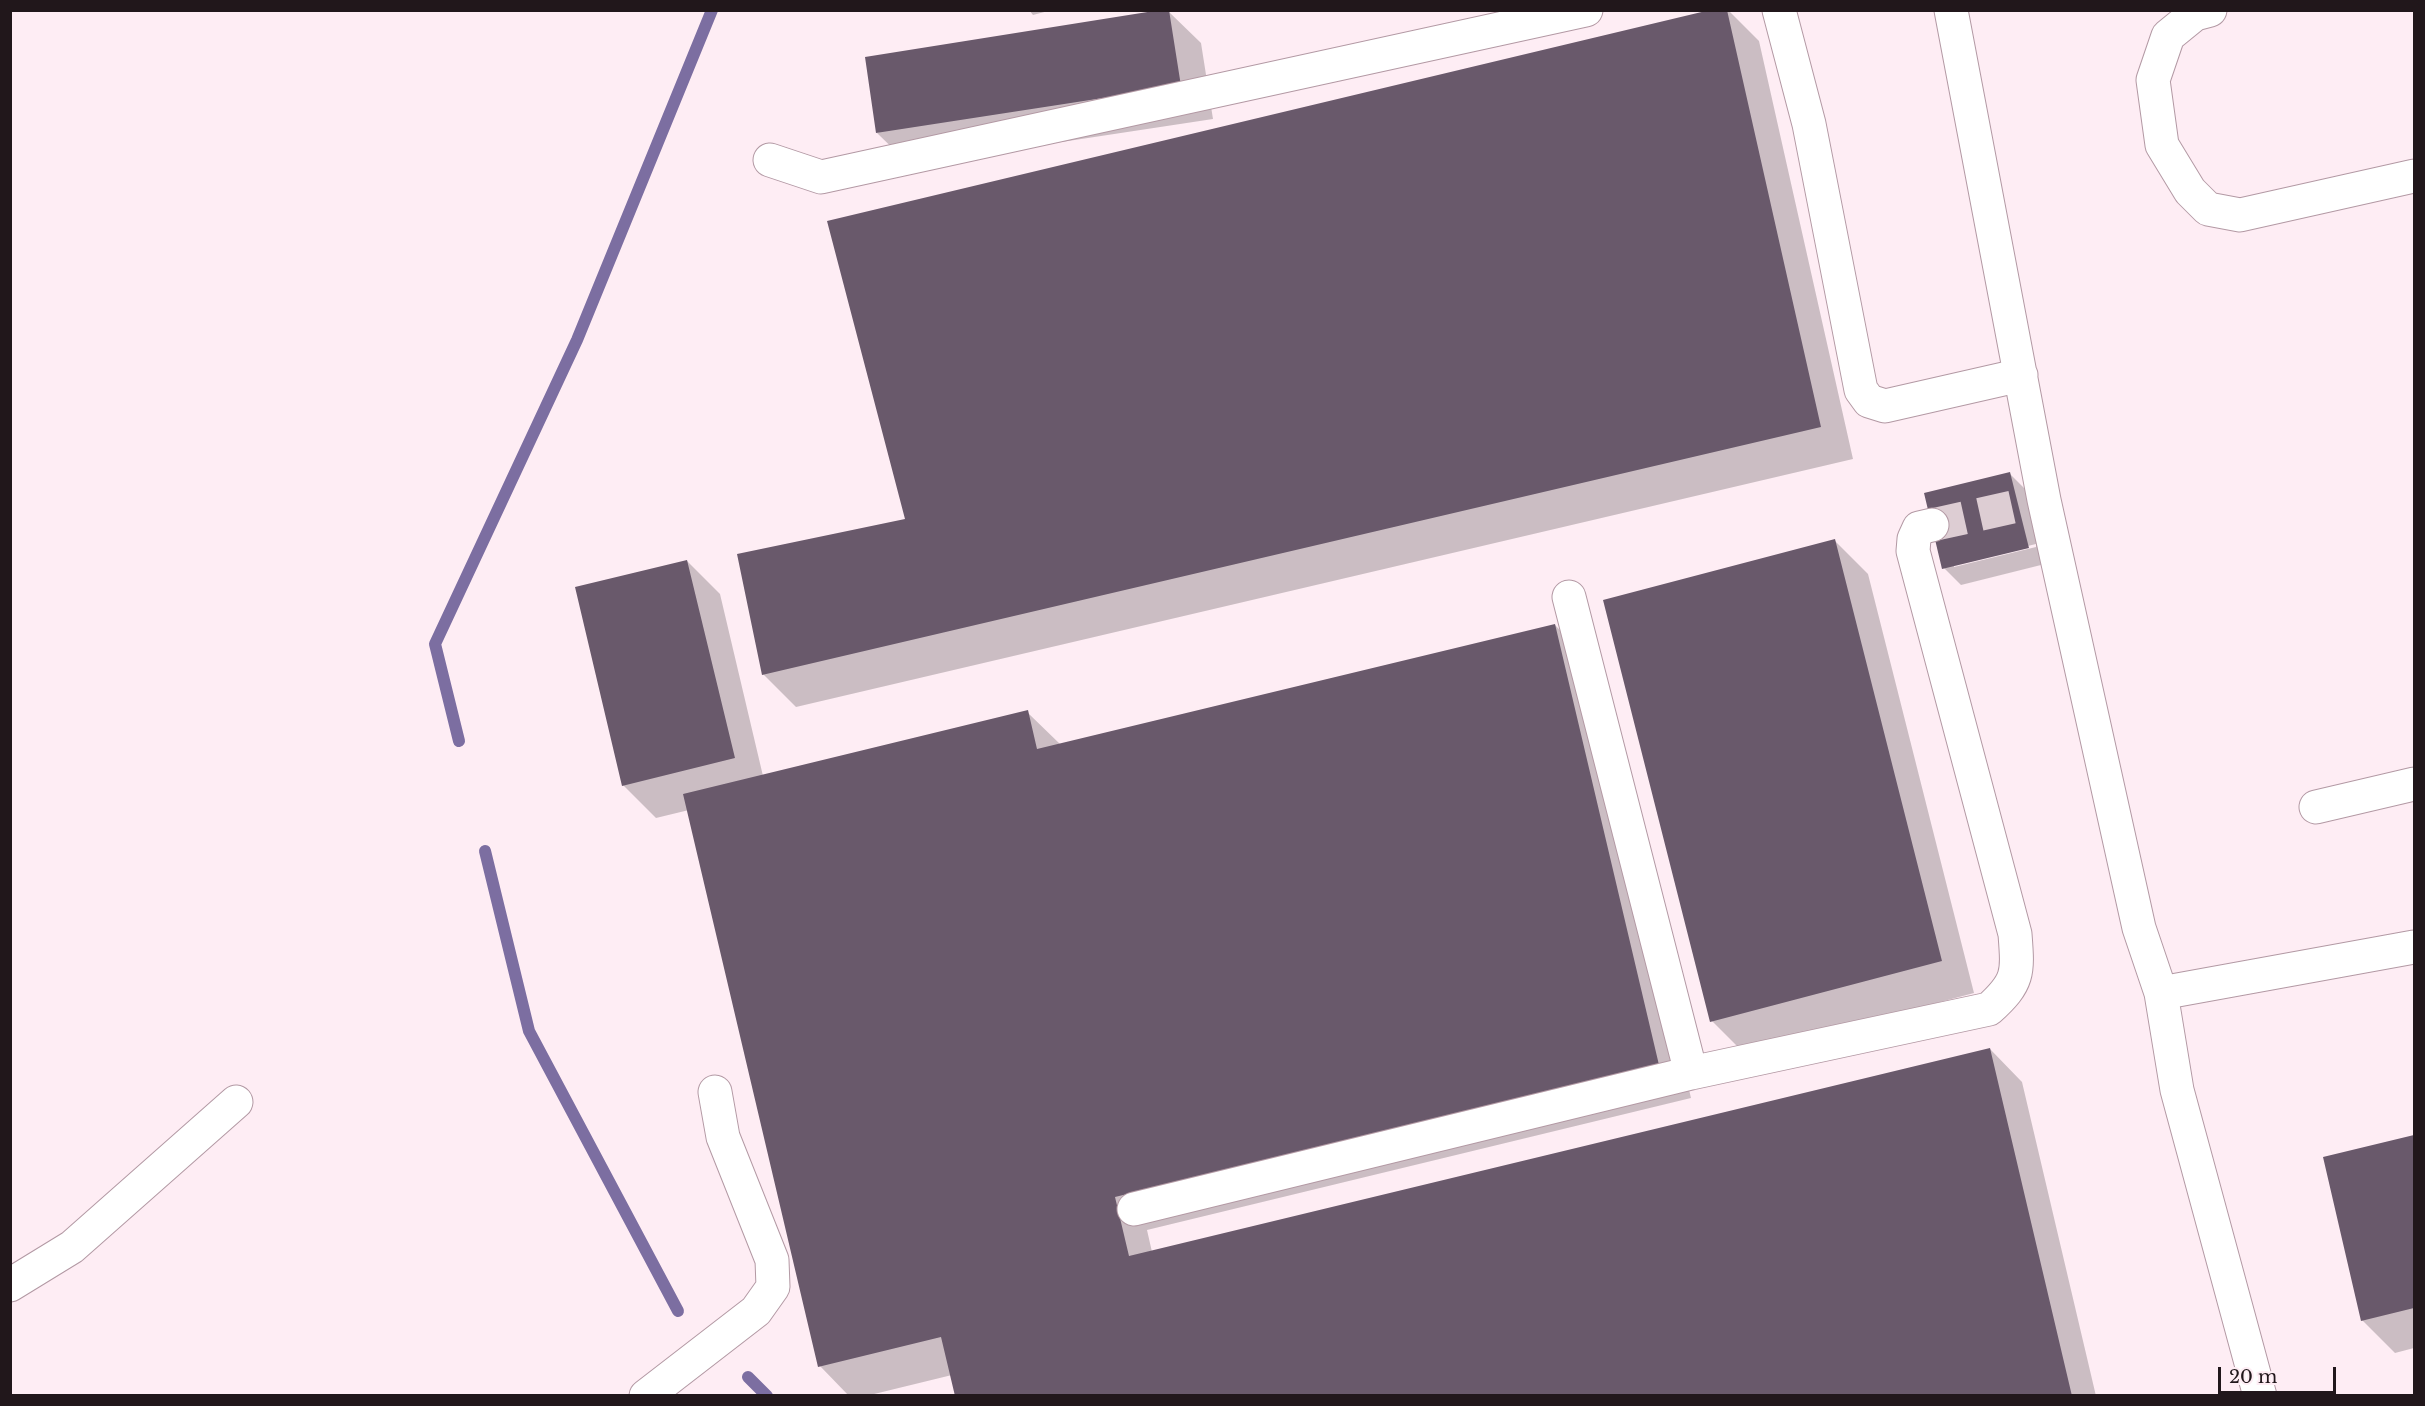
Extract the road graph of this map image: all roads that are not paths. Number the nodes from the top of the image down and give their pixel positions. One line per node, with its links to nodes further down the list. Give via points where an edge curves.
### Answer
1 (1586, 10): 5 (street, via 821,177)
2 (1779, 10): 7 (street, via 1809,124 1861,390 1869,401 1885,406)
3 (1951, 10): 7 (street)
4 (2210, 10): 6 (street, via 2195,14 2168,36 2153,80 2162,145 2190,191 2208,209 2240,215)
5 (770, 160)
6 (2415, 176)
7 (2020, 375): 13 (street, via 2033,502 2139,928)
8 (1932, 525): 14 (street, via 1919,528 1913,551 2015,934 2017,965 2010,990 1989,1009)
9 (1569, 597): 14 (street)
10 (2415, 784): 11 (street)
11 (2316, 807)
12 (2415, 947): 13 (street)
13 (2161, 993): 20 (street, via 2177,1090)
14 (1691, 1072): 17 (street)
15 (715, 1092): 19 (street, via 723,1137 772,1260 773,1287 756,1311)
16 (236, 1102): 18 (street, via 72,1247)
17 (1134, 1209)
18 (10, 1285)
19 (646, 1395)
20 (2260, 1395)

